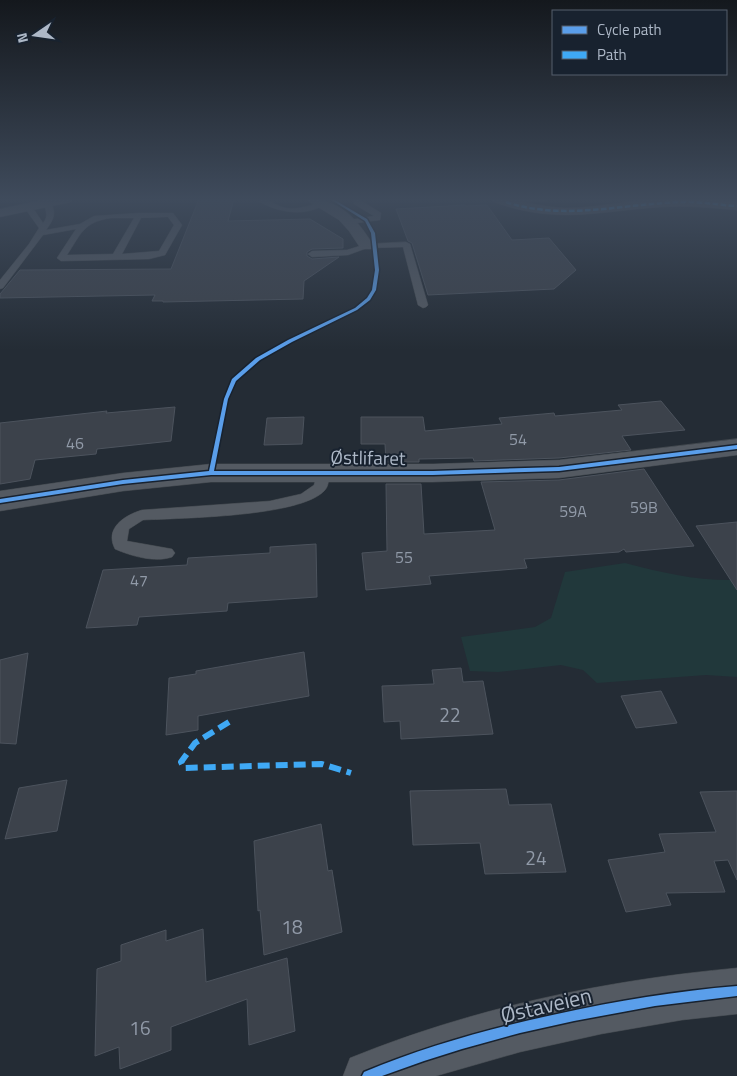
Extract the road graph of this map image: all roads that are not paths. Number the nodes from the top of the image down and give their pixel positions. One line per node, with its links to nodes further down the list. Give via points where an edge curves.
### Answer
1 (31, 249): 9 (lane)
2 (67, 249): 8 (lane, via 61,258)
3 (120, 249): 8 (lane)
4 (164, 249): 8 (lane, via 162,253 149,256)
5 (356, 249): 7 (lane)
6 (407, 249): 10 (lane)
7 (312, 254)
8 (116, 256)
9 (0, 286)
10 (423, 305)
11 (737, 447): 12 (street, Østlifaret, via 559,469)
12 (323, 472): 13 (street, Østlifaret, via 211,473 123,482); 14 (lane, via 320,487 305,498 270,506 142,515 127,520 120,527 120,545 133,550)
13 (0, 501)
14 (167, 553)
15 (737, 992): 16 (street, Østaveien, via 617,1006 466,1042)
16 (368, 1076)

